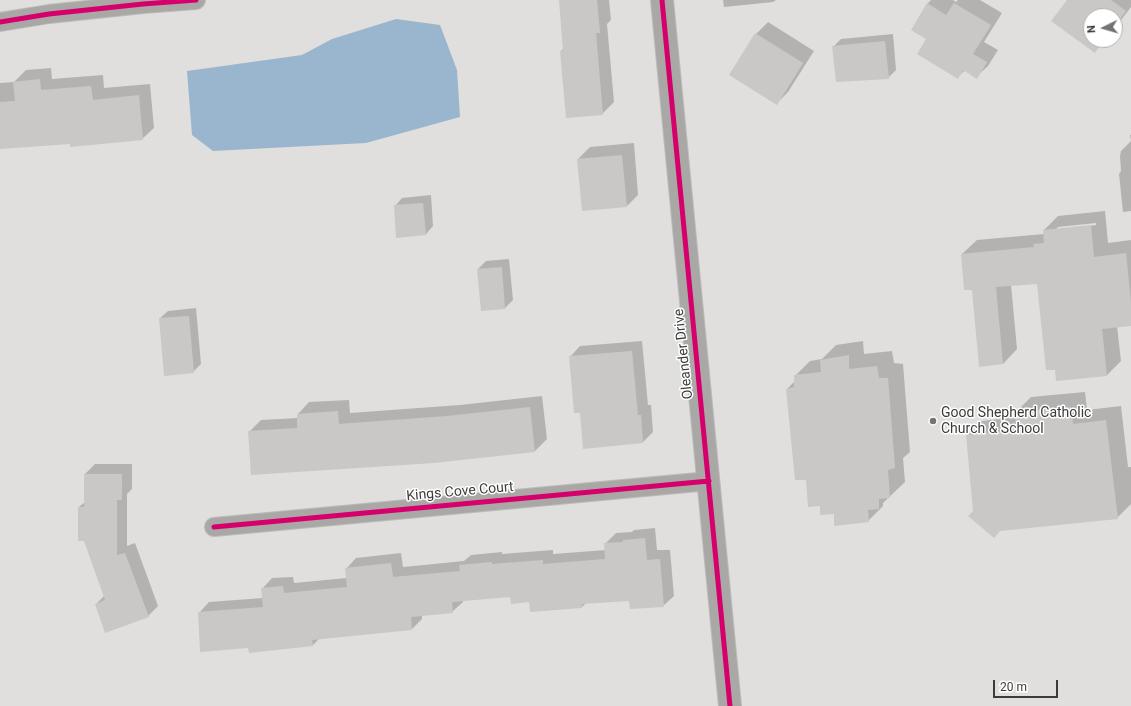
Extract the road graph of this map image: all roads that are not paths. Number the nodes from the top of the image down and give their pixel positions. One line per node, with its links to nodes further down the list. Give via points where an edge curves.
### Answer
1 (196, 0): 3 (street, via 49,14)
2 (662, 0): 4 (street, Oleander Drive)
3 (0, 22)
4 (709, 481): 5 (street, Kings Cove Court); 6 (street, Oleander Drive)
5 (214, 527)
6 (730, 706)

